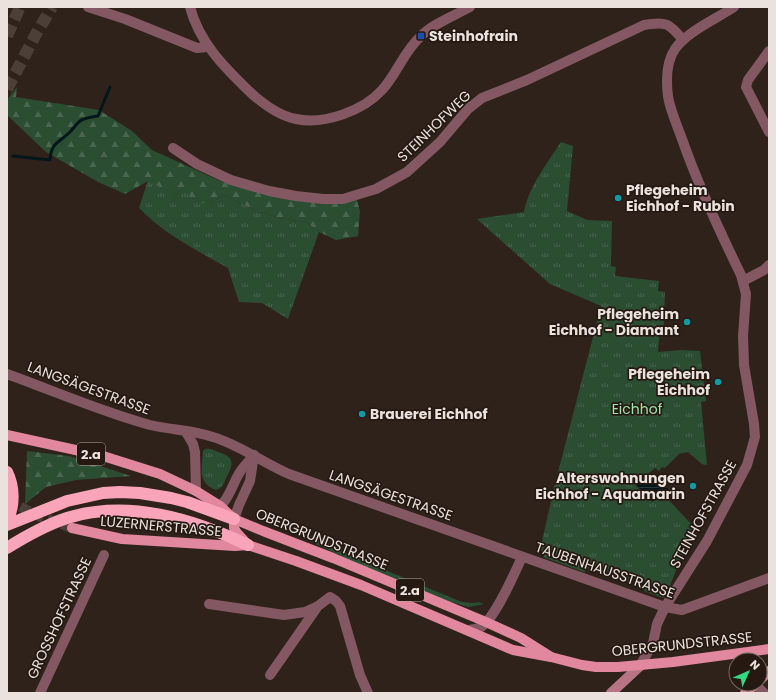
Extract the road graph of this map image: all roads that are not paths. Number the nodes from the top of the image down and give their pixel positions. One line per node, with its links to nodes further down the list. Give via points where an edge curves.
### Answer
1 (88, 7): 6 (street, via 197,48)
2 (190, 7): 6 (street, via 194,23)
3 (470, 7): 6 (street, via 421,36 412,45 382,90 364,106 337,117 296,119 278,112 247,89)
4 (734, 7): 5 (street, STEINHOFSTRASSE)
5 (683, 40): 9 (street, STEINHOFWEG, via 672,26 660,22 644,25 527,80 482,98 468,109 440,142 407,172 376,189 343,199 296,196 231,180 197,164); 11 (street, STEINHOFSTRASSE, via 676,48 669,64 668,97 693,170)
6 (208, 47)
7 (769, 51): 8 (street, via 748,80 746,87)
8 (769, 132)
9 (173, 148)
10 (769, 265): 11 (street)
11 (743, 281): 30 (street, STEINHOFSTRASSE, via 746,294 744,365 755,437 747,465 734,490 707,541)
12 (7, 374): 13 (street, LANGSÄGESTRASSE, via 156,426)
13 (186, 432): 15 (street, LANGSÄGESTRASSE, via 212,436); 17 (street, via 195,452)
14 (7, 435): 17 (main road, LUZERNERSTRASSE / 2.a, via 145,468)
15 (254, 455): 18 (street); 20 (street, via 250,481); 26 (street, LANGSÄGESTRASSE, via 289,474)
16 (7, 472): 19 (highway, via 12,488)
17 (196, 491): 18 (main road, LUZERNERSTRASSE / 2.a)
18 (215, 509): 19 (highway, via 156,495 103,493 67,500 29,517); 20 (highway)
19 (11, 517): 22 (highway)
20 (234, 519): 23 (main road, via 234,528); 31 (main road, OBERGRUNDSTRASSE / 2.a)
21 (72, 528): 23 (main road, LUZERNERSTRASSE / 2.a, via 122,539)
22 (7, 532)
23 (248, 545): 24 (highway, via 192,522 162,515 104,511 68,518 37,531); 32 (main road, OBERGRUNDSTRASSE / 2.a, via 356,583)
24 (7, 548)
25 (104, 555): 38 (street, GROSSHOFSTRASSE)
26 (522, 557): 30 (street, TAUBENHAUSSTRASSE); 31 (street, via 504,594)
27 (769, 578): 30 (street, TAUBENHAUSSTRASSE, via 682,610)
28 (209, 604): 29 (street, via 284,615 306,612)
29 (318, 606): 37 (street); 39 (street, via 330,597 340,606 360,675)
30 (665, 608): 36 (street, STEINHOFSTRASSE, via 657,624 653,643)
31 (486, 622): 32 (street); 35 (main road, OBERGRUNDSTRASSE / 2.a, via 521,638)
32 (469, 630): 35 (main road, OBERGRUNDSTRASSE / 2.a, via 513,650)
33 (769, 648): 34 (main road, OBERGRUNDSTRASSE / 2.a)
34 (756, 650): 36 (main road, OBERGRUNDSTRASSE / 2.a)
35 (551, 656): 36 (main road, OBERGRUNDSTRASSE / 2.a, via 596,667)
36 (640, 666): 40 (street)
37 (270, 675)
38 (40, 693)
39 (368, 693)
40 (611, 693)

